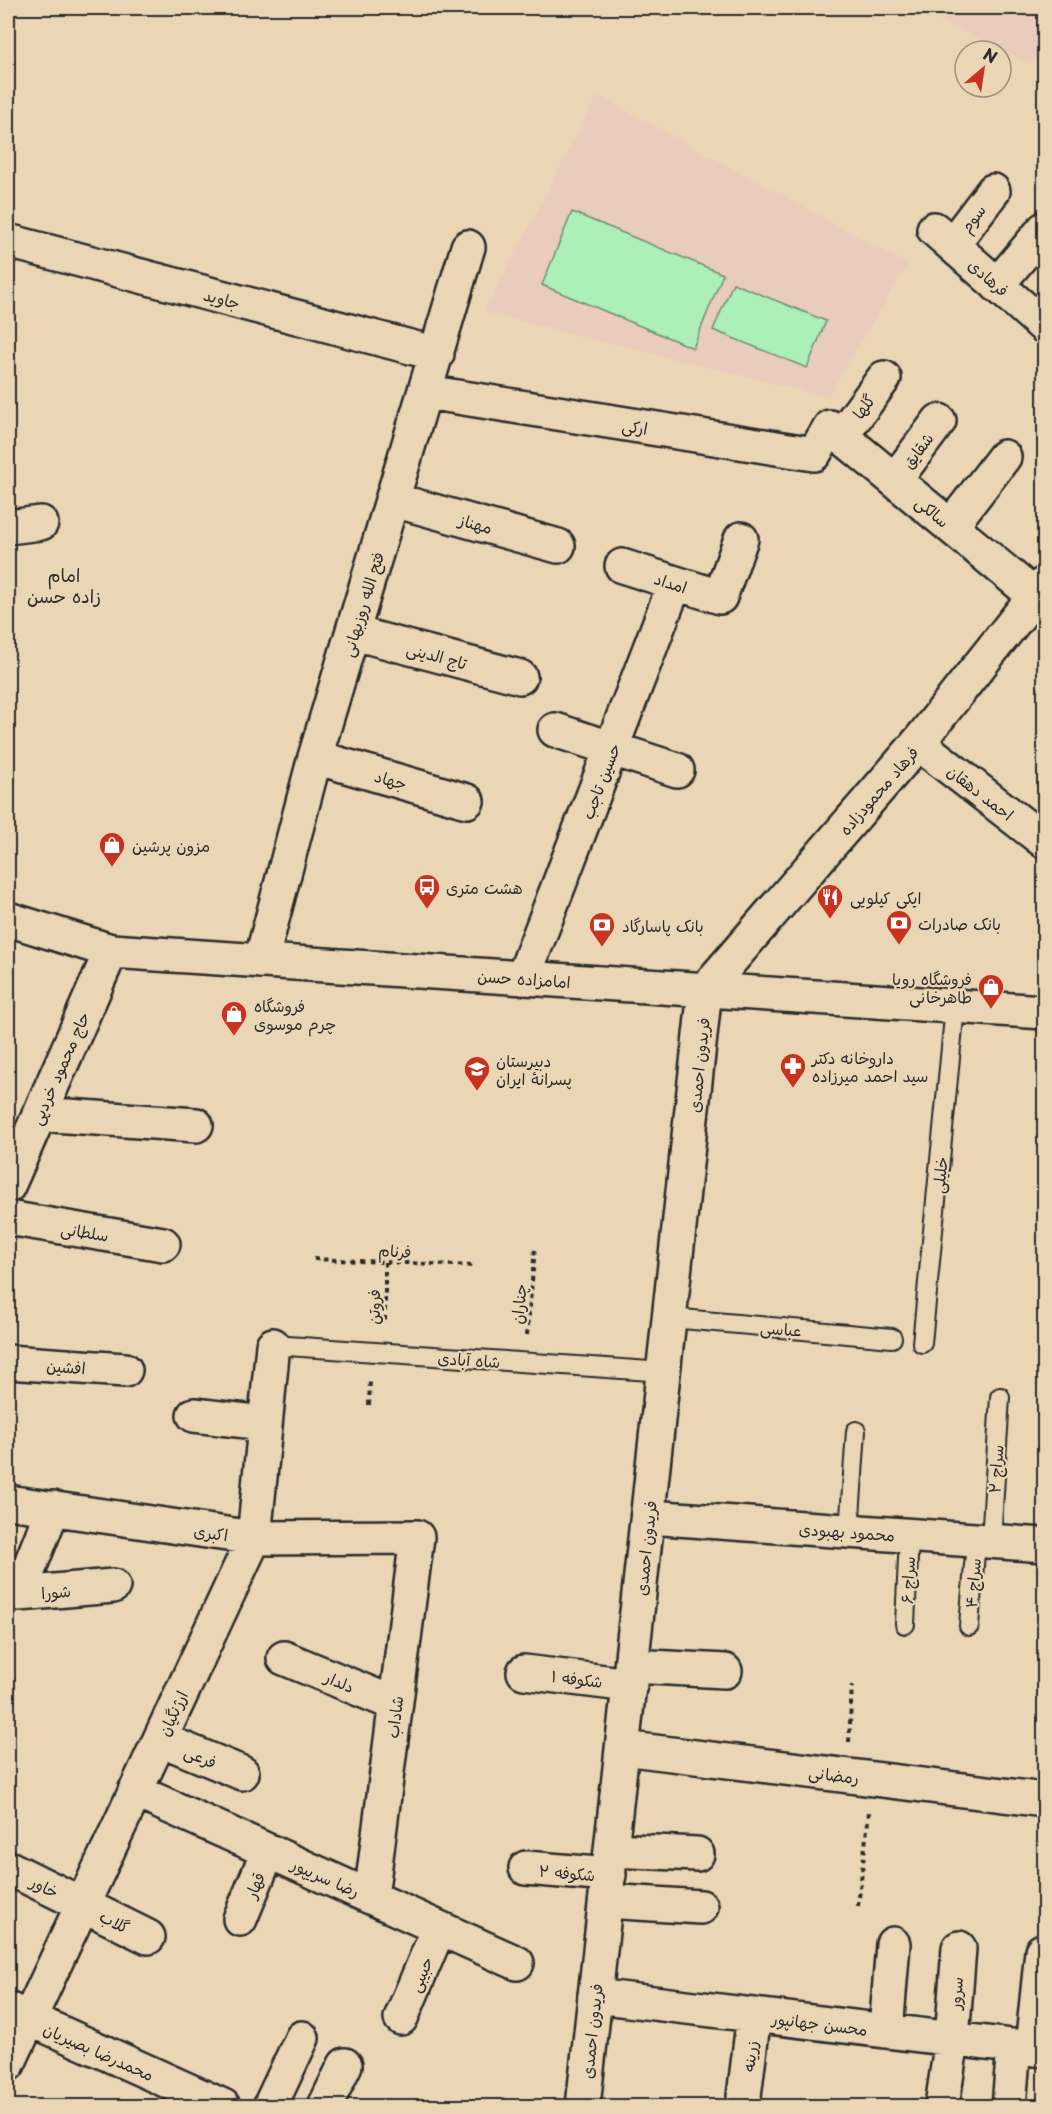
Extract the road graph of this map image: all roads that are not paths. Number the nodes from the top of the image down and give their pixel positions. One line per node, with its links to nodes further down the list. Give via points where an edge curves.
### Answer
1 (993, 191): 3 (street, سوم)
2 (1044, 229): 6 (street)
3 (943, 237): 6 (street, فرهادی)
4 (8, 242): 8 (street, جاوید)
5 (468, 248): 8 (street, فتح الله روزبهانی)
6 (997, 285): 7 (street, فرهادی)
7 (1044, 326)
8 (437, 354): 10 (street, فتح الله روزبهانی)
9 (884, 378): 12 (street, گلها)
10 (426, 392): 12 (street, ارکی, via 814,454); 15 (street, فتح الله روزبهانی)
11 (939, 421): 14 (street, شقایق)
12 (836, 431): 14 (street, سالکی)
13 (1004, 457): 17 (street)
14 (895, 480): 17 (street, سالکی)
15 (394, 500): 20 (street, مهناز); 24 (street, فتح الله روزبهانی)
16 (41, 523): 18 (street)
17 (951, 526): 23 (street, سالکی)
18 (8, 527)
19 (741, 539): 22 (street, امداد, via 720,597)
20 (558, 546)
21 (622, 566): 22 (street, امداد)
22 (675, 583): 28 (street, حسین تاجب)
23 (1040, 590): 27 (street, فرهاد محمودزاده)
24 (354, 633): 25 (street, تاج الدینی); 29 (street, فتح الله روزبهانی)
25 (520, 677)
26 (555, 730): 28 (street)
27 (918, 742): 32 (street, احمد دهقان); 37 (street, فرهاد محمودزاده)
28 (612, 749): 30 (street); 36 (street, حسین تاجب)
29 (315, 757): 31 (street, جهاد); 35 (street, فتح الله روزبهانی)
30 (677, 770)
31 (467, 801)
32 (1044, 841)
33 (8, 919): 34 (street, امامزاده حسن)
34 (111, 951): 35 (street, امامزاده حسن); 40 (street, حاج محمود خردپی)
35 (261, 961): 36 (street, امامزاده حسن)
36 (524, 978): 37 (street, امامزاده حسن)
37 (705, 990): 38 (street, امامزاده حسن); 45 (street, فریدون احمدی)
38 (956, 1006): 39 (street, امامزاده حسن); 47 (lane, خلیلی)
39 (1044, 1012)
40 (39, 1114): 41 (street); 42 (street, حاج محمود خردپی)
41 (196, 1125)
42 (8, 1186)
43 (8, 1218): 44 (street, سلطانی)
44 (163, 1244)
45 (671, 1318): 46 (lane, عباسی); 51 (street, فریدون احمدی)
46 (892, 1338)
47 (922, 1343)
48 (273, 1345): 51 (lane, شاه آبادی); 54 (street, ارژنگیان)
49 (8, 1362): 50 (street, افشین)
50 (125, 1370)
51 (665, 1372): 58 (street, فریدون احمدی)
52 (1000, 1397): 63 (lane, سراج ۲)
53 (194, 1415): 54 (street)
54 (264, 1423): 62 (street, ارژنگیان)
55 (856, 1431): 59 (lane)
56 (8, 1502): 57 (street, اکبری)
57 (53, 1508): 62 (street, اکبری); 65 (street, شورا, via 19,1594)
58 (649, 1517): 59 (street, محمود بهبودی); 71 (street, فریدون احمدی)
59 (849, 1531): 60 (street, محمود بهبودی)
60 (909, 1536): 63 (street, محمود بهبودی); 66 (lane, سراج ۶)
61 (417, 1537): 62 (street, اکبری); 72 (street, شاداب)
62 (254, 1538): 73 (street, ارژنگیان)
63 (983, 1541): 64 (street, محمود بهبودی); 67 (lane, سراج ۴)
64 (1044, 1545)
65 (112, 1586)
66 (905, 1624)
67 (969, 1626)
68 (284, 1658): 72 (street, دلدار)
69 (724, 1671): 71 (street, شکوفه ۱)
70 (524, 1672): 71 (street, شکوفه ۱)
71 (631, 1675): 74 (street, فریدون احمدی)
72 (395, 1704): 83 (street, شاداب)
73 (160, 1739): 75 (street, فرعی); 76 (street, ارژنگیان)
74 (623, 1748): 77 (street, رمضانی); 82 (street, فریدون احمدی)
75 (242, 1773)
76 (135, 1791): 78 (street, رضا سریپور); 84 (street, ارژنگیان)
77 (1044, 1800)
78 (268, 1851): 83 (street, رضا سریپور); 86 (street, قهار)
79 (697, 1854): 82 (street)
80 (9, 1868): 84 (street, خاور)
81 (526, 1868): 82 (street, شکوفه ۲)
82 (609, 1876): 85 (street); 93 (street, فریدون احمدی)
83 (371, 1897): 87 (street, رضا سریپور)
84 (82, 1905): 88 (street, گلاب); 94 (street, ارژنگیان)
85 (702, 1907)
86 (240, 1919)
87 (438, 1930): 92 (street, رضا سریپور); 96 (street, حبیبی)
88 (148, 1937)
89 (893, 1944): 97 (street)
90 (958, 1948): 99 (street, سرور)
91 (1042, 1951): 100 (street)
92 (517, 1963)
93 (595, 1996): 95 (street, محسن جهانپور); 108 (street, فریدون احمدی)
94 (18, 2014): 101 (street, ارژنگیان); 104 (street, محمدرضا بصیریان)
95 (754, 2015): 97 (street, محسن جهانپور); 103 (street, زرینه)
96 (401, 2018)
97 (886, 2031): 99 (street, محسن جهانپور)
98 (302, 2038): 106 (street)
99 (952, 2039): 100 (street, محسن جهانپور); 109 (street, سرور)
100 (1030, 2048): 110 (street)
101 (8, 2064)
102 (345, 2065): 107 (street)
103 (744, 2096)
104 (176, 2097): 105 (street, محمدرضا بصیریان)
105 (223, 2106)
106 (270, 2106)
107 (325, 2106)
108 (583, 2106)
109 (942, 2106)
110 (1009, 2106)

